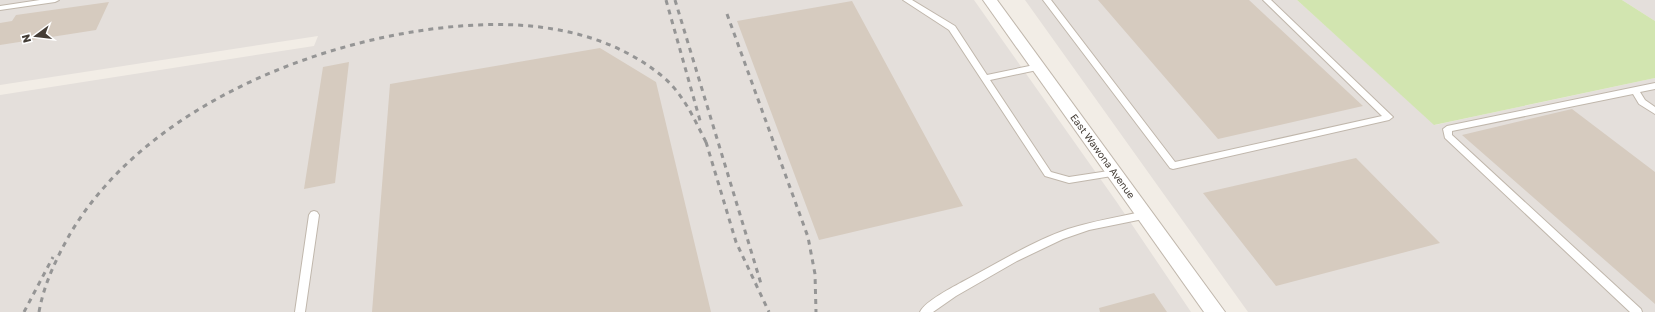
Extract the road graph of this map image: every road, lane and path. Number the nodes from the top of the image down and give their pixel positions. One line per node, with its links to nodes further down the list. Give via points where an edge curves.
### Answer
1 (55, 0): 6 (lane)
2 (907, 0): 8 (lane, via 952,28)
3 (990, 0): 7 (street, East Wawona Avenue)
4 (1047, 0): 5 (lane, via 1173,166 1389,117)
5 (1267, 0)
6 (0, 8)
7 (1039, 67): 8 (lane); 12 (street, East Wawona Avenue)
8 (985, 78): 12 (lane, via 1048,174 1070,180)
9 (1655, 86): 10 (lane)
10 (1635, 91): 11 (lane, via 1642,102); 18 (lane, via 1447,130 1448,136)
11 (1655, 111)
12 (1115, 173): 14 (street, East Wawona Avenue)
13 (314, 215): 15 (lane)
14 (1145, 215): 16 (lane, via 1079,230 1051,240 958,290); 17 (street, East Wawona Avenue)
15 (300, 312)
16 (925, 312)
17 (1215, 312)
18 (1637, 312)

